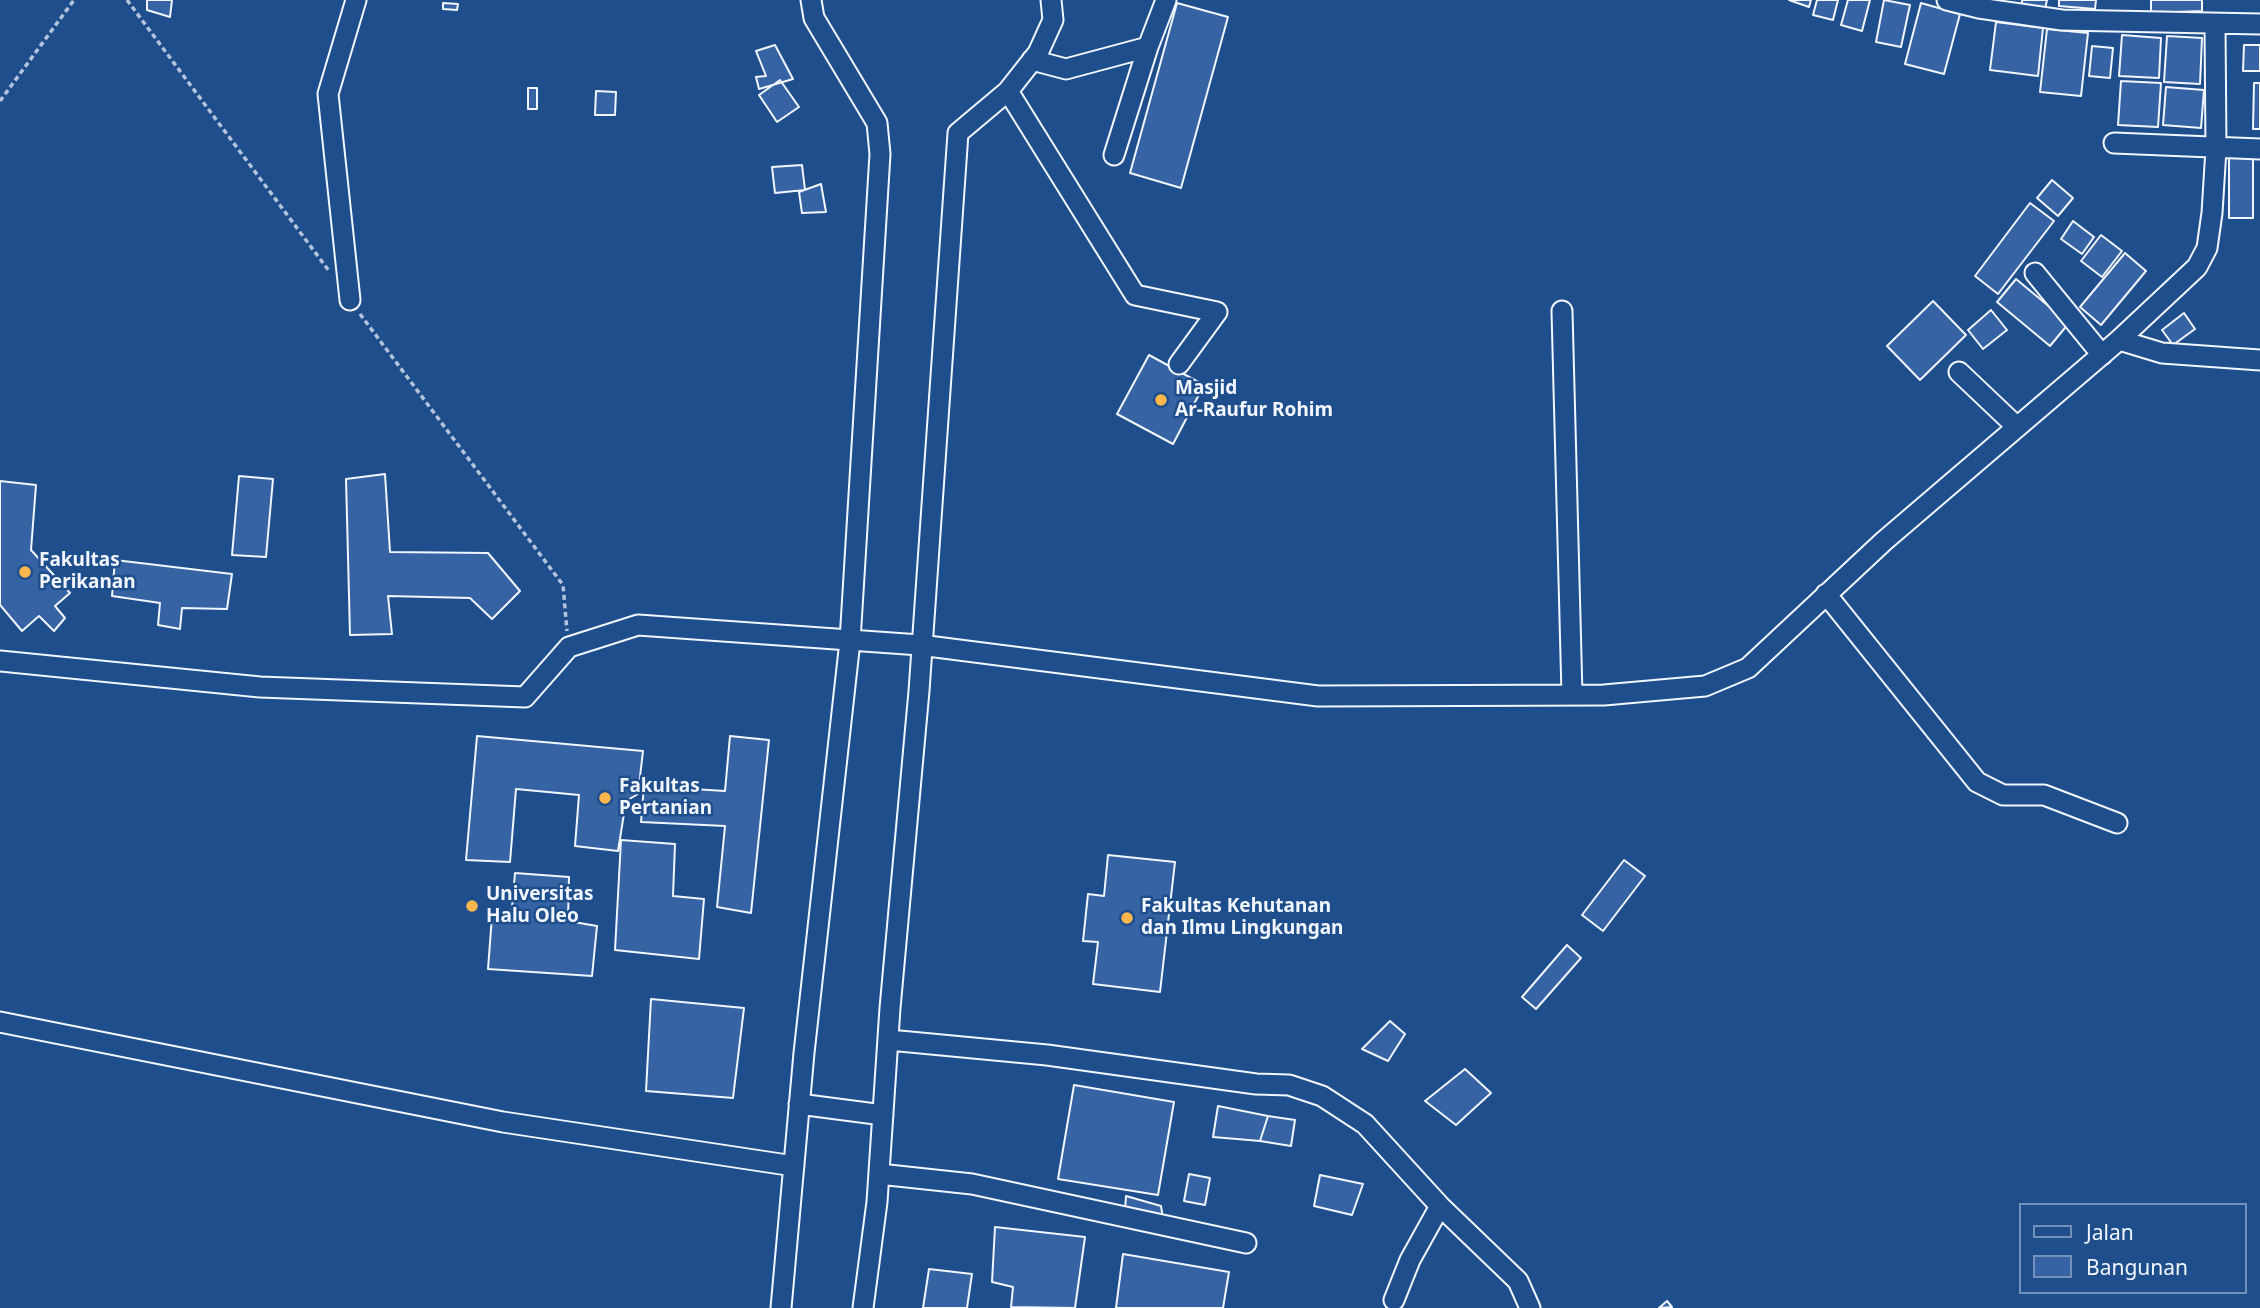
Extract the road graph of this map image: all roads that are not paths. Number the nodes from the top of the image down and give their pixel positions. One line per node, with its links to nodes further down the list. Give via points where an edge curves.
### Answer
1 (356, 0): 17 (street, via 328,94)
2 (811, 0): 26 (street, via 814,18 877,124 880,154)
3 (1051, 0): 10 (street, via 1053,20)
4 (1166, 0): 9 (street)
5 (1947, 0): 6 (street)
6 (1979, 4): 8 (street, via 2062,20)
7 (2260, 23): 8 (street)
8 (2215, 24): 13 (street)
9 (1148, 47): 10 (street, via 1066,69); 15 (street)
10 (1032, 60): 11 (street)
11 (1008, 91): 22 (street, via 1135,295 1217,312); 27 (street, via 958,133)
12 (2113, 143): 13 (street)
13 (2216, 149): 14 (street); 19 (street, via 2207,248 2185,281)
14 (2260, 149)
15 (1114, 155)
16 (2035, 273): 20 (street)
17 (350, 300)
18 (1562, 311): 29 (street)
19 (2119, 340): 20 (street); 21 (street, via 2162,353)
20 (2102, 355): 24 (street)
21 (2260, 360)
22 (1179, 364)
23 (1959, 372): 24 (street)
24 (2017, 427): 25 (street)
25 (1826, 594): 29 (street, via 1748,668 1705,686); 30 (street, via 1977,782 2003,795 2044,795)
26 (850, 640): 27 (street); 28 (street, via 638,625 569,647 524,697 260,687); 33 (street)
27 (920, 645): 29 (street, via 1318,696); 32 (street)
28 (0, 661)
29 (1572, 695)
30 (2116, 823)
31 (0, 1022): 35 (street, via 503,1122)
32 (889, 1040): 34 (street); 37 (street, via 1289,1085 1322,1096 1365,1124)
33 (799, 1104): 34 (street); 35 (street)
34 (883, 1115): 36 (street)
35 (794, 1166): 41 (street)
36 (879, 1174): 38 (street, via 972,1184); 42 (street)
37 (1440, 1206): 39 (street); 40 (street, via 1410,1259)
38 (1246, 1243)
39 (1518, 1281): 43 (street); 44 (street)
40 (1394, 1300)
41 (781, 1308)
42 (863, 1308)
43 (1530, 1308)
44 (1543, 1308)

